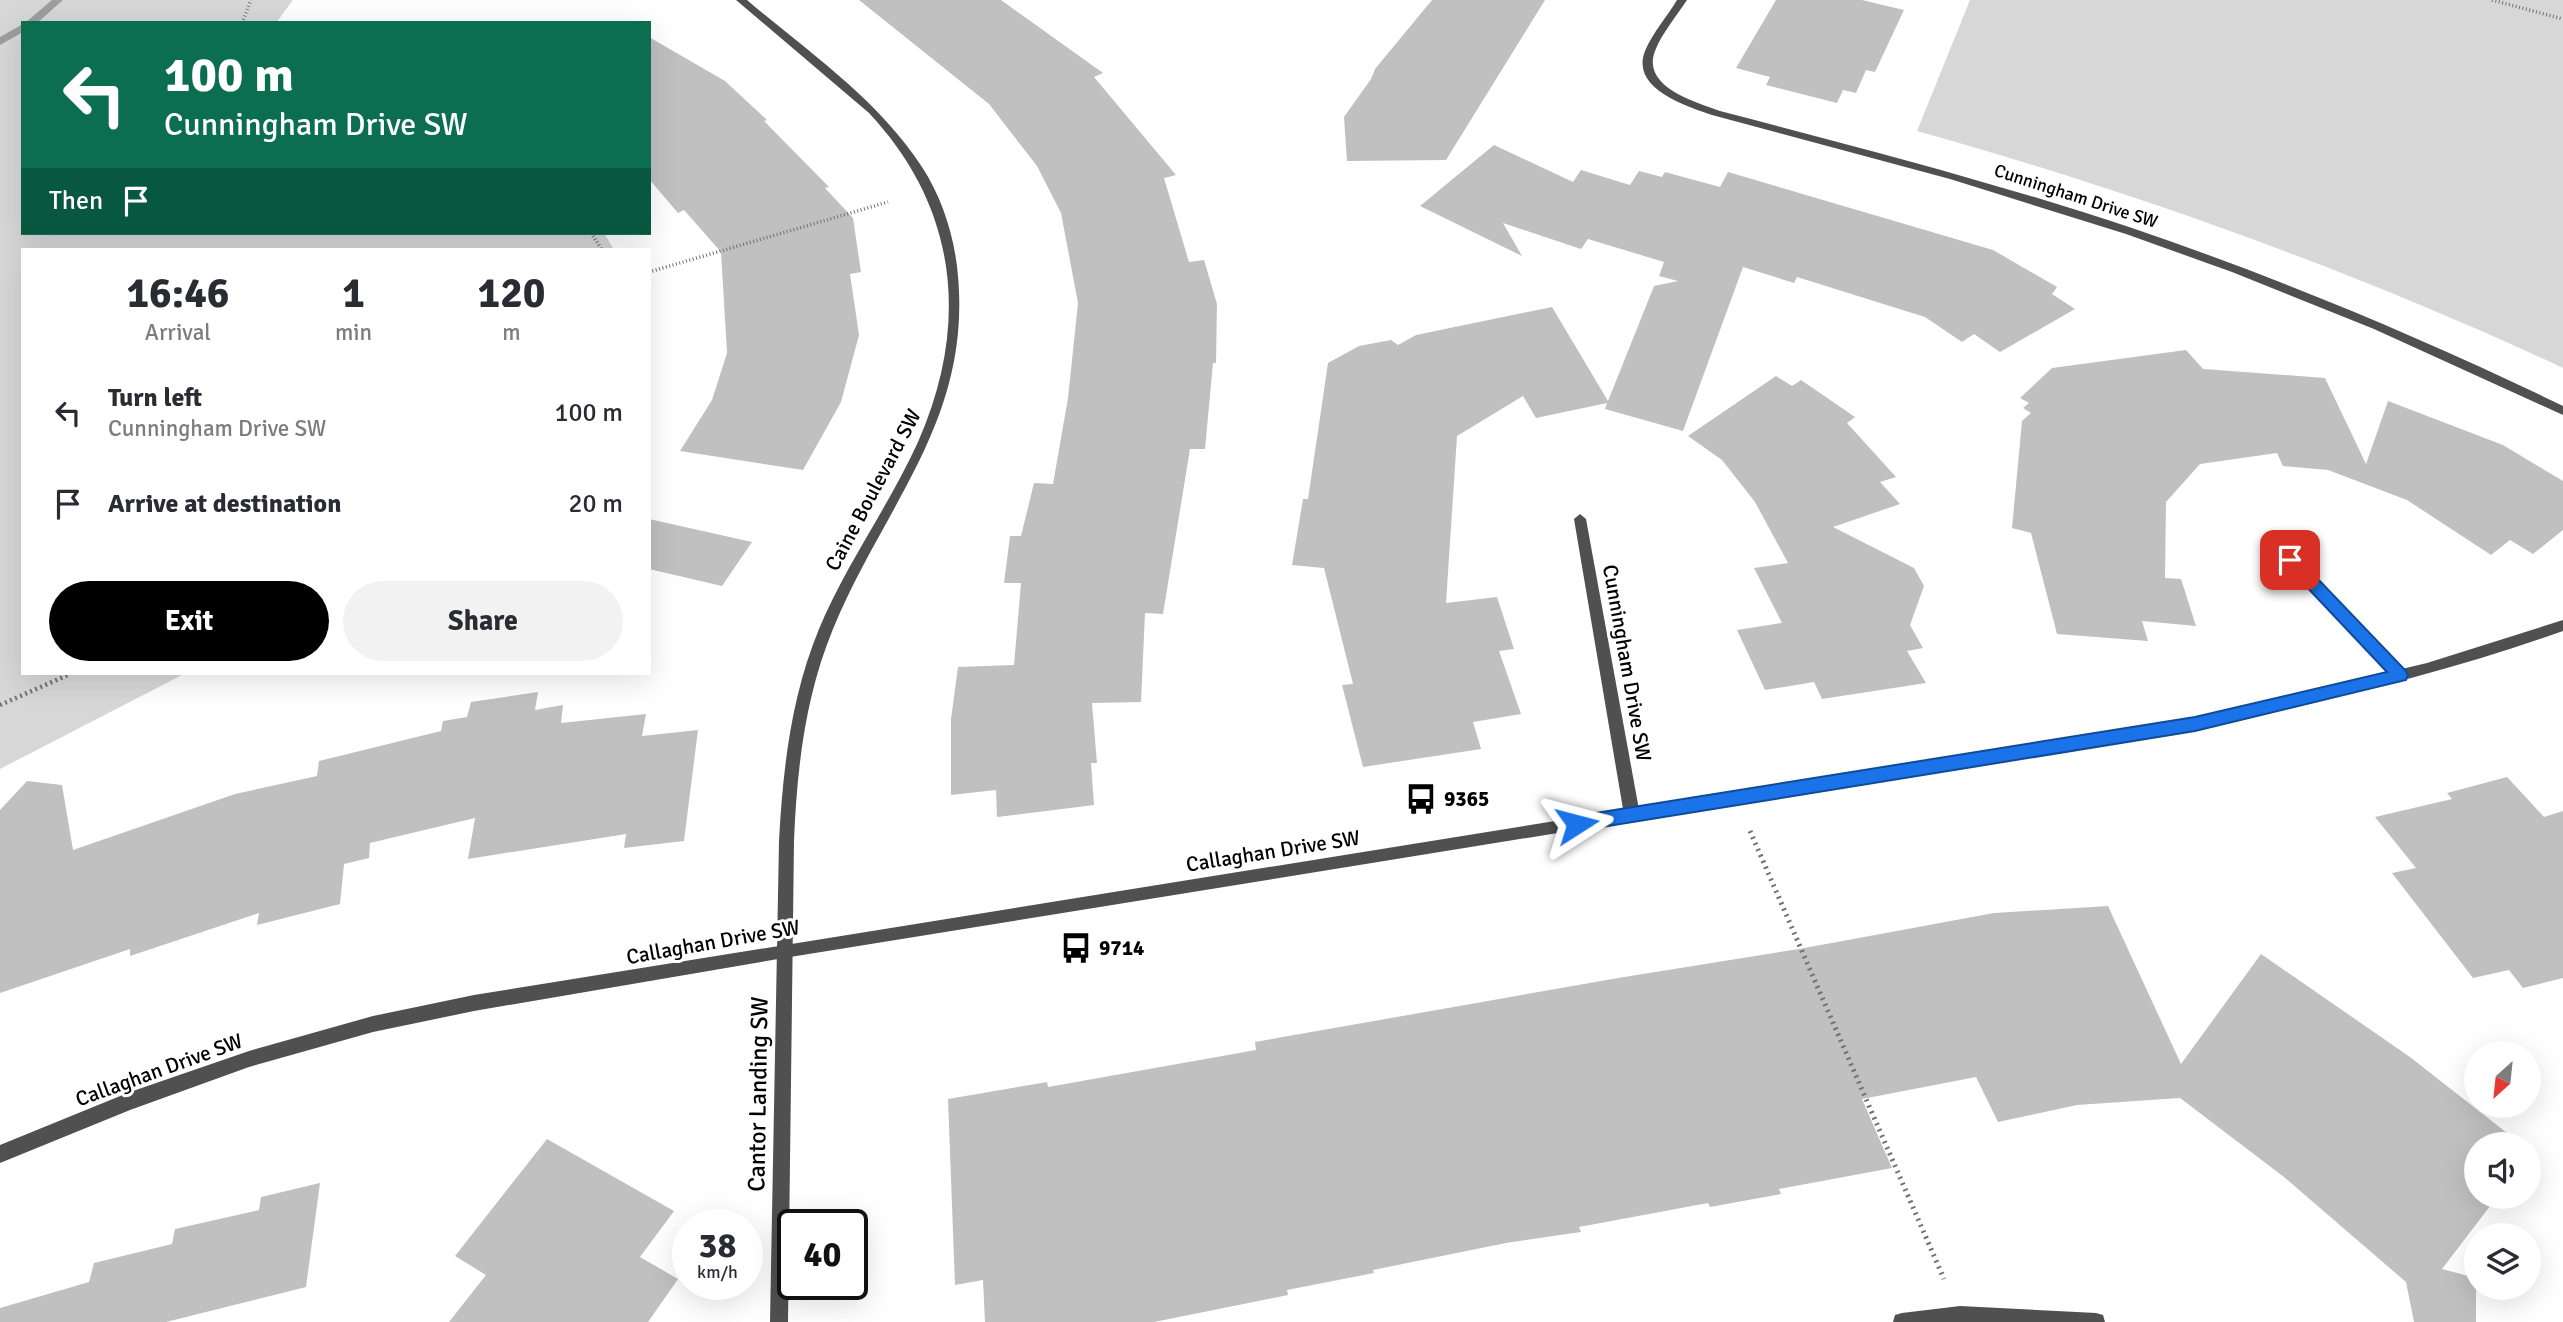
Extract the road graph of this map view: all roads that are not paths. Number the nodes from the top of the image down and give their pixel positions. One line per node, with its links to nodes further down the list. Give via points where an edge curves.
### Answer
1 (741, 0): 9 (street, Caine Boulevard SW, via 869,109 908,153 939,208 954,276 953,353 936,413 904,481 838,598 799,716 786,812)
2 (1682, 0): 3 (street, Cunningham Drive SW, via 1648,55 1648,69 1660,87 1688,102 1906,163 2187,252 2447,357)
3 (2563, 411)
4 (1580, 519): 8 (street, Cunningham Drive SW)
5 (2290, 560): 7 (street)
6 (2563, 625): 7 (street, Callaghan Drive SW)
7 (2400, 675): 8 (street, Callaghan Drive SW, via 2195,724)
8 (1632, 815): 9 (street, Callaghan Drive SW)
9 (784, 951): 10 (street, Callaghan Drive SW, via 373,1024 249,1059); 11 (street, Cantor Landing SW)
10 (0, 1154)
11 (779, 1322)
12 (1902, 1322): 13 (street, via 1960,1315)
13 (2096, 1322)

